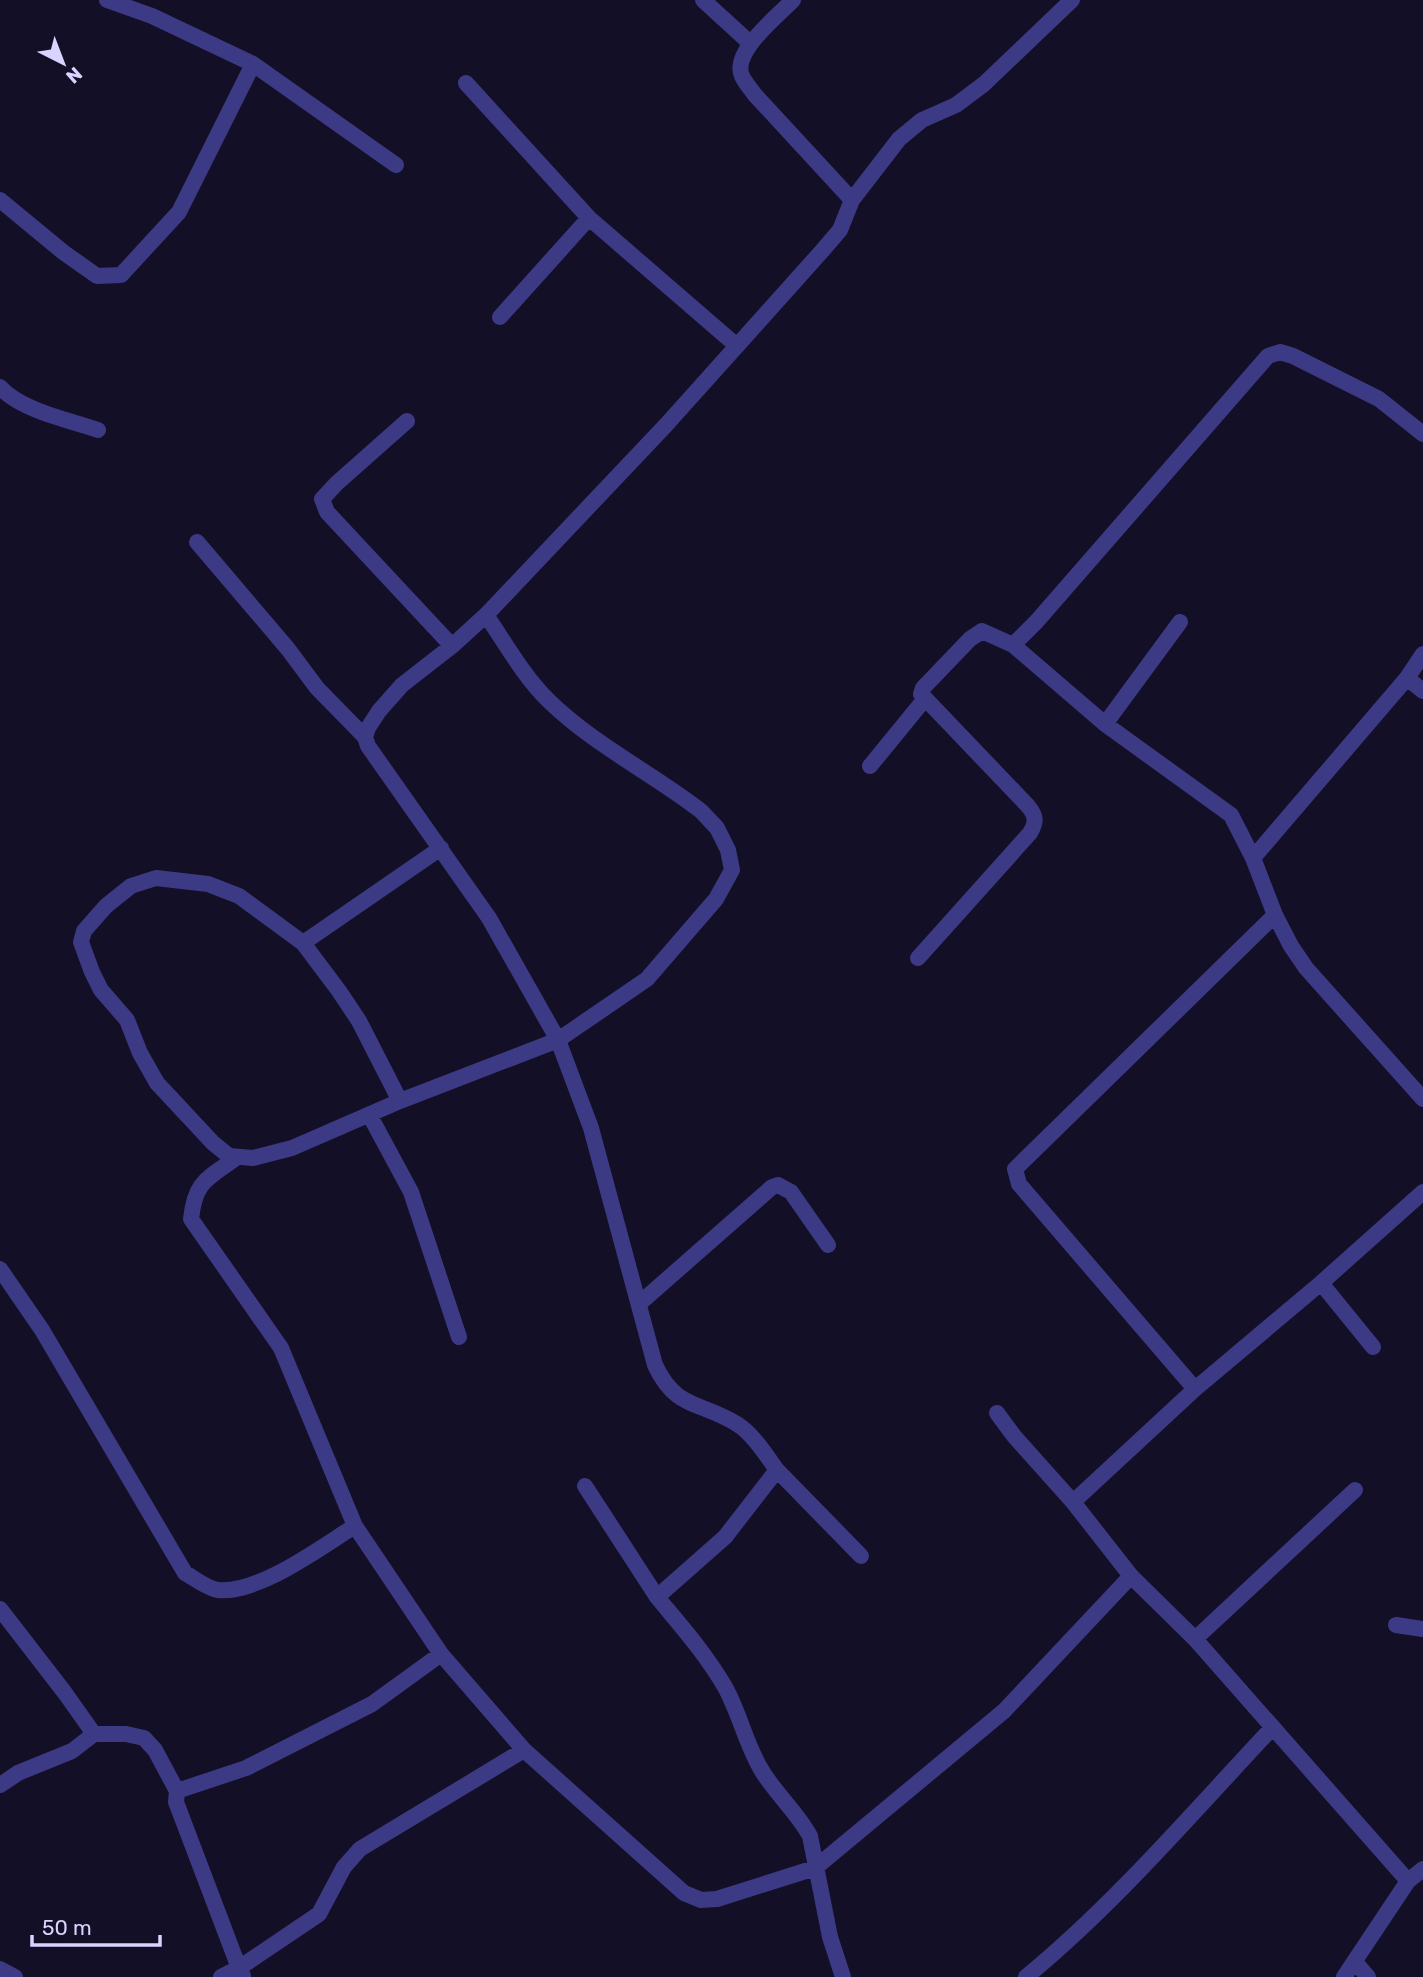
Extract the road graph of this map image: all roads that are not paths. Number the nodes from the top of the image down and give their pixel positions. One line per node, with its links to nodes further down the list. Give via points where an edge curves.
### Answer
1 (107, 0): 6 (street)
2 (703, 0): 5 (street)
3 (793, 0): 5 (street)
4 (1072, 0): 10 (street, via 984,84 899,139)
5 (750, 43): 10 (street, via 741,75)
6 (253, 64): 8 (street); 9 (street, via 179,212 121,275 97,276)
7 (466, 83): 11 (street)
8 (396, 165)
9 (0, 200)
10 (852, 200): 13 (street, via 839,230)
11 (589, 218): 12 (street); 13 (street)
12 (500, 317)
13 (737, 346): 19 (street)
14 (0, 387): 16 (street, via 13,399)
15 (407, 421): 22 (street, via 337,483 322,499 323,505)
16 (98, 430)
17 (1423, 434): 21 (street, via 1379,399 1293,356 1280,352 1268,356)
18 (197, 542): 28 (street, via 317,688)
19 (486, 615): 22 (street); 35 (street, via 529,678 571,722 701,811 717,828 732,870 716,899 647,979)
20 (1181, 622): 27 (street)
21 (1013, 645): 26 (street, via 982,631 976,633 923,688); 27 (street)
22 (452, 646): 28 (street, via 402,685 379,711)
23 (1423, 654): 24 (street)
24 (1407, 678): 25 (street); 31 (street)
25 (1423, 691)
26 (924, 700): 29 (street); 34 (street, via 1028,806 1036,823)
27 (1105, 724): 31 (street, via 1231,815)
28 (365, 737): 30 (street)
29 (870, 766)
30 (441, 848): 33 (street); 35 (street, via 489,918)
31 (1253, 858): 32 (street)
32 (1275, 915): 36 (street, via 1306,968); 47 (street, via 1015,1169 1019,1184)
33 (303, 943): 37 (street, via 359,1021); 39 (street, via 239,896 179,879 156,878 131,886 84,931 81,942 92,972 127,1020 158,1083 213,1143)
34 (918, 958)
35 (558, 1040): 37 (street); 44 (street, via 591,1128)
36 (1421, 1090)
37 (400, 1101): 38 (street)
38 (370, 1116): 39 (street, via 292,1148); 45 (street, via 411,1192)
39 (236, 1158): 53 (street, via 202,1182 191,1219 281,1348)
40 (1423, 1192): 43 (street)
41 (828, 1245): 44 (street, via 791,1192 778,1185)
42 (0, 1269): 53 (street, via 42,1330 185,1573 217,1590 245,1587 290,1567)
43 (1321, 1283): 46 (street); 47 (street)
44 (640, 1303): 49 (street, via 664,1384 675,1395 740,1426)
45 (459, 1337)
46 (1373, 1347)
47 (1195, 1389): 52 (street)
48 (997, 1413): 52 (street)
49 (777, 1470): 54 (street); 56 (street, via 725,1537)
50 (585, 1486): 56 (street)
51 (1355, 1490): 60 (street)
52 (1073, 1502): 55 (street)
53 (355, 1526): 61 (street)
54 (861, 1556)
55 (1131, 1576): 60 (street); 67 (street, via 1004,1711)
56 (657, 1597): 67 (street, via 688,1631 725,1687 760,1768 807,1830)
57 (0, 1609): 63 (street)
58 (1396, 1625): 59 (street)
59 (1423, 1629)
60 (1195, 1639): 62 (street)
61 (441, 1654): 64 (street); 66 (street, via 372,1704 246,1768)
62 (1273, 1727): 69 (street); 76 (street, via 1138,1872)
63 (94, 1734): 65 (street, via 72,1751); 66 (street, via 144,1738)
64 (524, 1750): 67 (street, via 684,1894 717,1899); 72 (street, via 360,1849 344,1867 319,1914)
65 (0, 1785)
66 (177, 1791): 72 (street, via 176,1802)
67 (815, 1868): 75 (street)
68 (1423, 1868): 69 (street)
69 (1408, 1881): 70 (street)
70 (1355, 1962): 77 (street); 78 (street)
71 (0, 1969): 73 (street)
72 (241, 1972): 74 (street)
73 (15, 1977)
74 (222, 1977)
75 (843, 1977)
76 (1026, 1977)
77 (1344, 1977)
78 (1368, 1977)

